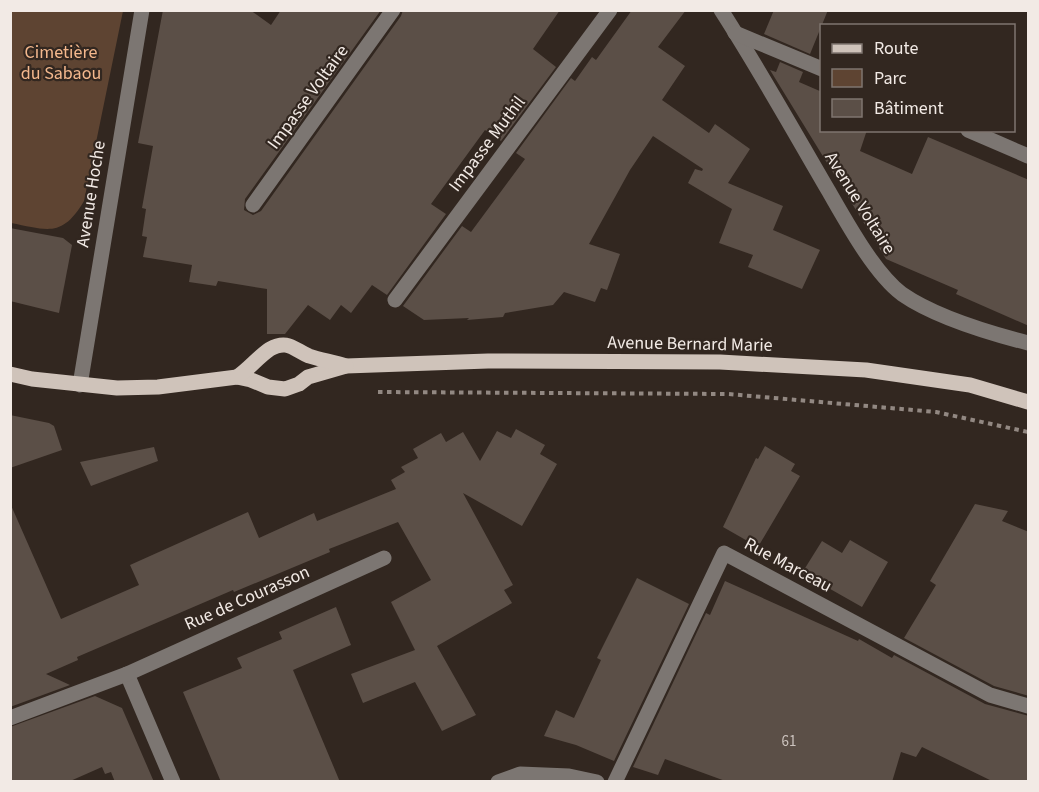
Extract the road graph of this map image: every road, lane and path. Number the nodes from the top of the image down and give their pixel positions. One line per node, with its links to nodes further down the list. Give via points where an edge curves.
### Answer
1 (142, 10): 17 (street, Avenue Hoche)
2 (393, 10): 9 (street, Impasse Voltaire)
3 (610, 10): 10 (street, Impasse Muthil)
4 (721, 10): 5 (street, Avenue Voltaire)
5 (735, 33): 6 (street); 11 (street, Avenue Voltaire, via 850,227 874,264 900,293 928,310)
6 (820, 68)
7 (973, 132): 8 (street)
8 (1029, 156)
9 (253, 205)
10 (395, 300)
11 (1029, 344)
12 (306, 355): 13 (main road, Avenue Bernard Marie); 15 (main road, Avenue Bernard Marie, via 296,347 281,345 270,349); 16 (main road)
13 (346, 366): 16 (main road, Avenue Bernard Marie); 19 (main road, Avenue Bernard Marie, via 488,361 708,362 854,369 970,385)
14 (10, 374): 17 (main road, Avenue Bernard Marie)
15 (237, 377): 16 (main road, Avenue Bernard Marie, via 285,389); 17 (main road, Avenue Bernard Marie, via 158,387)
16 (308, 377)
17 (80, 385)
18 (371, 392): 20 (path, via 728,394 936,411)
19 (1029, 402)
20 (1029, 432)
21 (384, 558): 22 (street, Rue de Courasson)
22 (127, 674): 24 (street, Rue de Courasson); 25 (street)
23 (1029, 706): 28 (street, Rue Marceau, via 990,695 724,553)
24 (10, 718)
25 (173, 782)
26 (498, 782): 27 (street, via 520,774 569,776)
27 (597, 782)
28 (615, 782)

